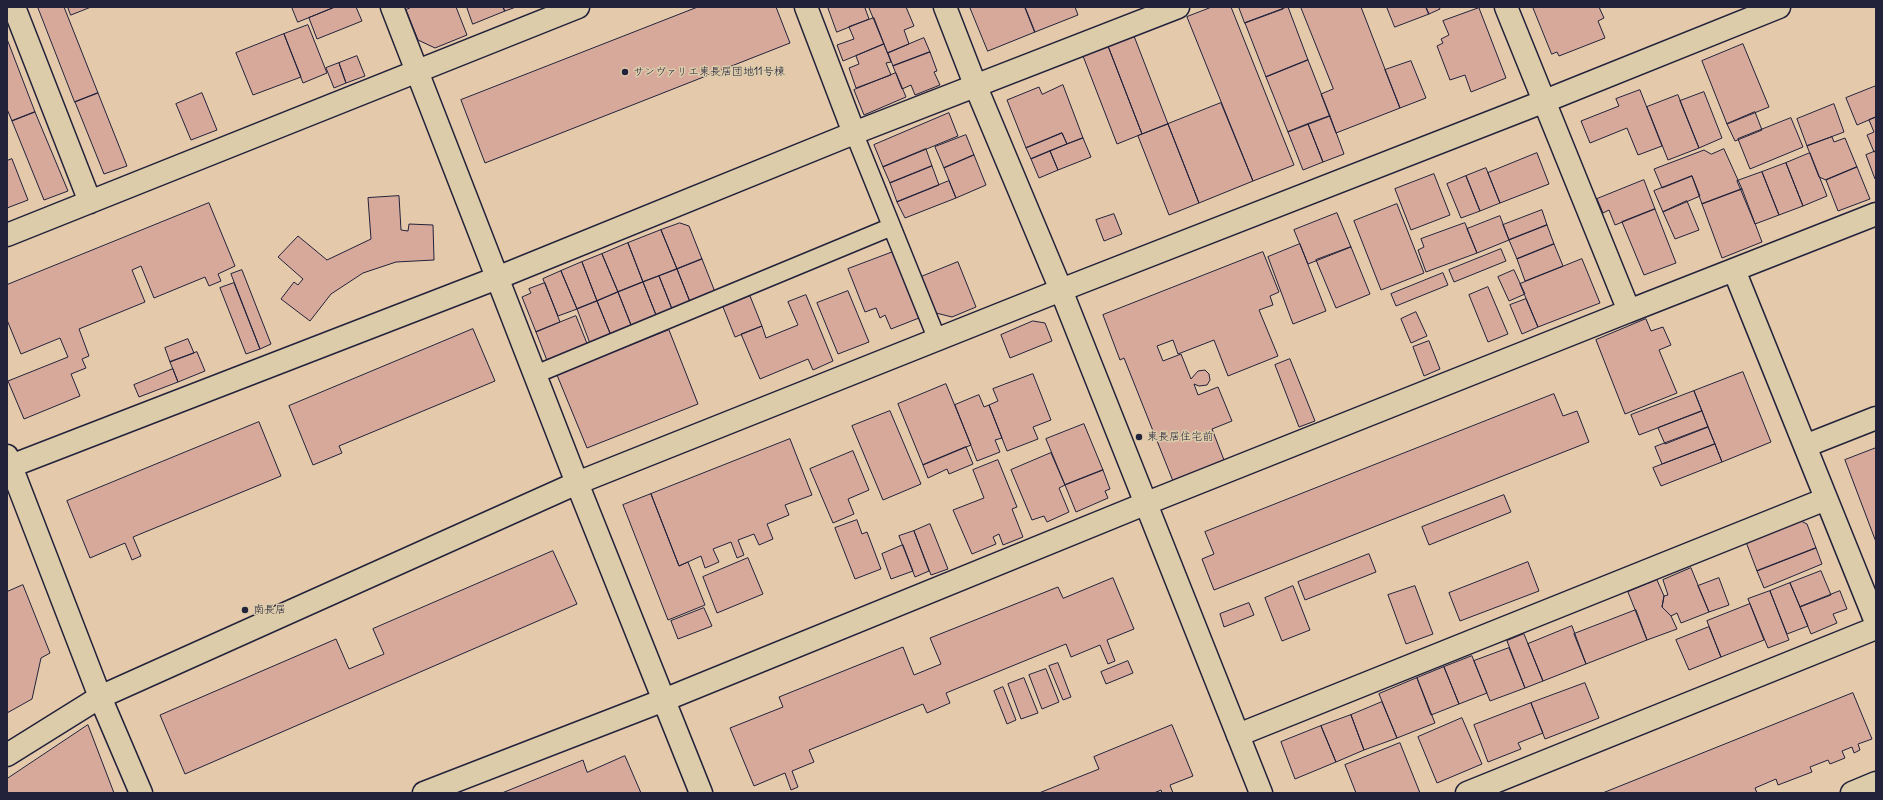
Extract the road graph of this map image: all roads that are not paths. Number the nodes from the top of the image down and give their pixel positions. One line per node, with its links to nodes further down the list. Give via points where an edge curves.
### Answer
1 (14, 7): 13 (street)
2 (392, 7): 9 (street)
3 (578, 7): 9 (street)
4 (806, 7): 12 (street)
5 (945, 7): 10 (street)
6 (1178, 7): 10 (street)
7 (1506, 7): 11 (street)
8 (1779, 7): 11 (street)
9 (418, 72): 13 (street); 18 (street)
10 (976, 87): 12 (street); 19 (street)
11 (1545, 101): 19 (street); 20 (street)
12 (854, 133): 15 (lane); 18 (street)
13 (90, 202): 16 (street)
14 (1876, 214): 17 (street)
15 (891, 227): 21 (lane); 22 (lane)
16 (7, 235)
17 (1734, 270): 20 (street); 24 (street)
18 (497, 278): 22 (street); 25 (street)
19 (1061, 290): 21 (street); 28 (street)
20 (1629, 311): 28 (street)
21 (938, 339): 26 (street)
22 (534, 374): 26 (street)
23 (1876, 418): 24 (street)
24 (1805, 446): 27 (street)
25 (9, 461): 31 (street)
26 (577, 483): 31 (street); 32 (street)
27 (1826, 499): 29 (street); 33 (street)
28 (1147, 503): 32 (street); 33 (street)
29 (1876, 622)
30 (1876, 628): 40 (street)
31 (100, 697): 34 (street); 36 (street)
32 (664, 700): 37 (street); 38 (street)
33 (1238, 735): 39 (street)
34 (7, 755)
35 (1876, 783): 41 (street)
36 (141, 793)
37 (424, 793)
38 (701, 793)
39 (1261, 793)
40 (1467, 793)
41 (1852, 793)

